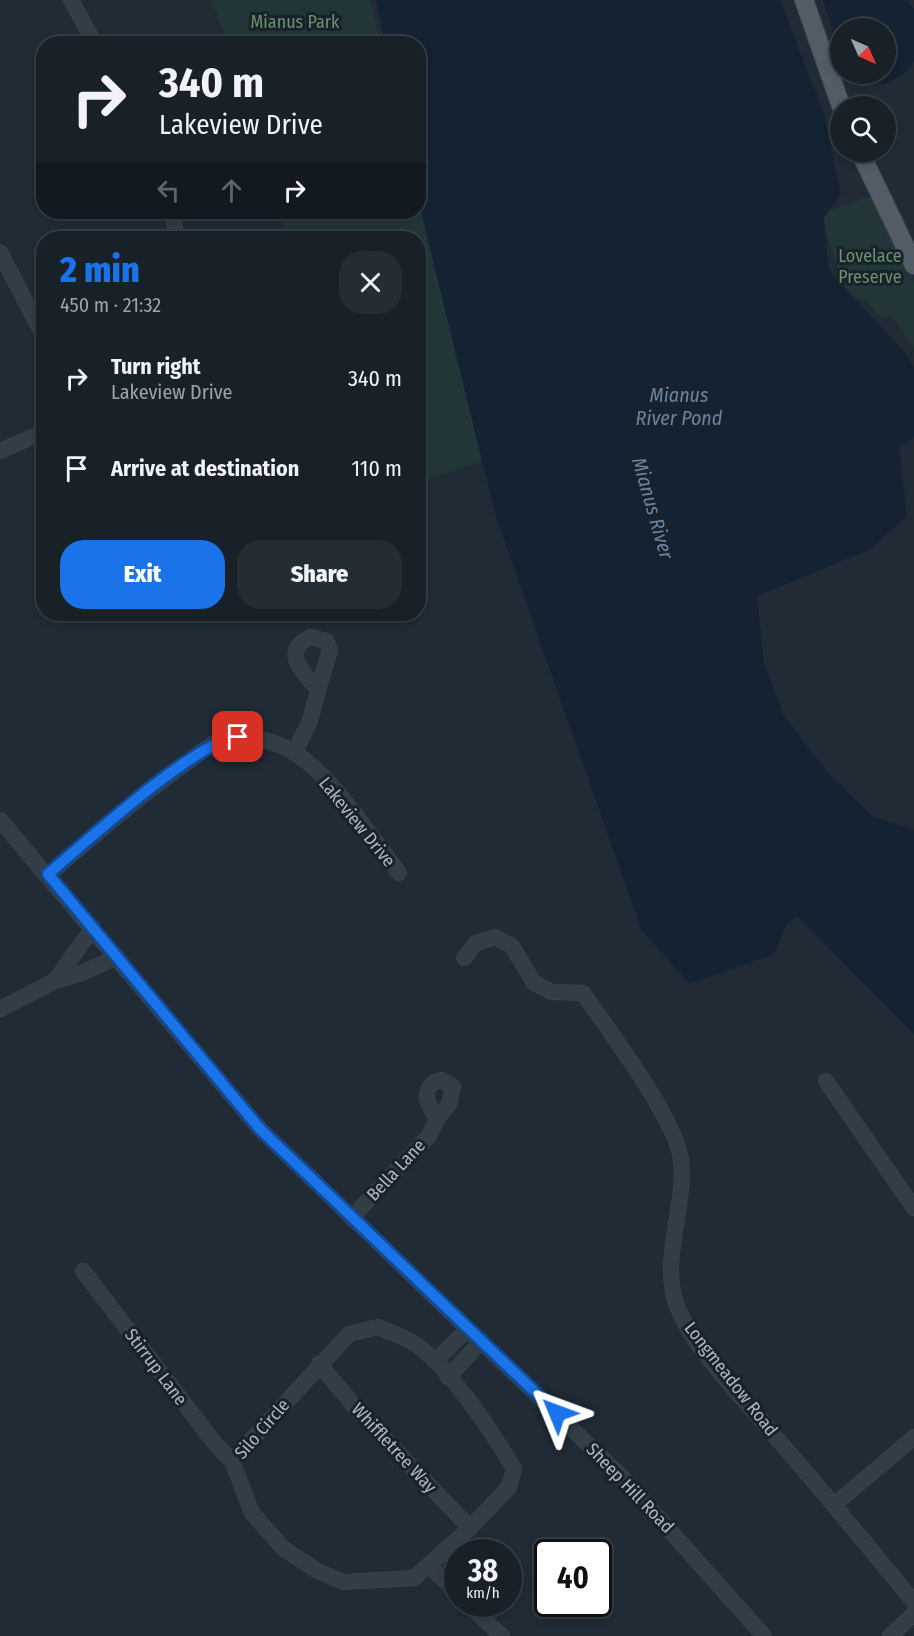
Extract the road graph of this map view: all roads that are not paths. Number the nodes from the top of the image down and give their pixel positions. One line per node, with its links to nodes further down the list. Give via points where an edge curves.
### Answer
1 (70, 0): 3 (street)
2 (804, 0): 4 (main road)
3 (90, 36)
4 (838, 96)
5 (865, 162): 7 (main road)
6 (0, 252): 8 (street)
7 (914, 265)
8 (36, 322)
9 (36, 435): 10 (street)
10 (0, 451)
11 (318, 690): 12 (street, via 310,721)
12 (294, 753): 14 (street, Lakeview Drive, via 330,785); 15 (street, Lakeview Drive, via 264,740 227,738 215,742 146,792)
13 (0, 820): 15 (street, Sheep Hill Road)
14 (399, 873)
15 (48, 874): 16 (street, Sheep Hill Road)
16 (93, 927): 17 (street, Sheep Hill Road); 19 (street)
17 (117, 957): 19 (street); 24 (street, Sheep Hill Road, via 260,1129)
18 (464, 958): 33 (street, Longmeadow Road, via 476,943 495,937 512,946 534,983 552,992 583,993 659,1108 677,1143 681,1179 672,1277 675,1301 685,1322 729,1382)
19 (55, 981): 20 (street)
20 (0, 1009)
21 (826, 1081): 23 (street)
22 (437, 1119): 24 (street, Bella Lane, via 429,1136)
23 (914, 1208)
24 (351, 1218): 26 (street, Sheep Hill Road)
25 (83, 1271): 32 (street, Stirrup Lane)
26 (468, 1329): 27 (street, Sheep Hill Road); 28 (street)
27 (482, 1341): 30 (street); 41 (street, Sheep Hill Road, via 623,1478)
28 (435, 1361): 29 (street, Silo Circle, via 413,1342 378,1327 349,1334); 30 (street, Silo Circle)
29 (320, 1364): 32 (street, Silo Circle); 34 (street, Whiffletree Way, via 361,1414)
30 (448, 1377): 34 (street, Silo Circle, via 494,1433 514,1469 509,1487)
31 (914, 1437): 33 (street)
32 (231, 1461): 35 (street, Silo Circle, via 252,1513 284,1548 316,1570 343,1582 386,1582 414,1578)
33 (834, 1505): 37 (street, Longmeadow Road)
34 (470, 1528): 35 (street, Silo Circle)
35 (429, 1566): 36 (street)
36 (444, 1580)
37 (914, 1602)
38 (914, 1614): 42 (street)
39 (482, 1617): 40 (street)
40 (502, 1636)
41 (764, 1636)
42 (890, 1636)

